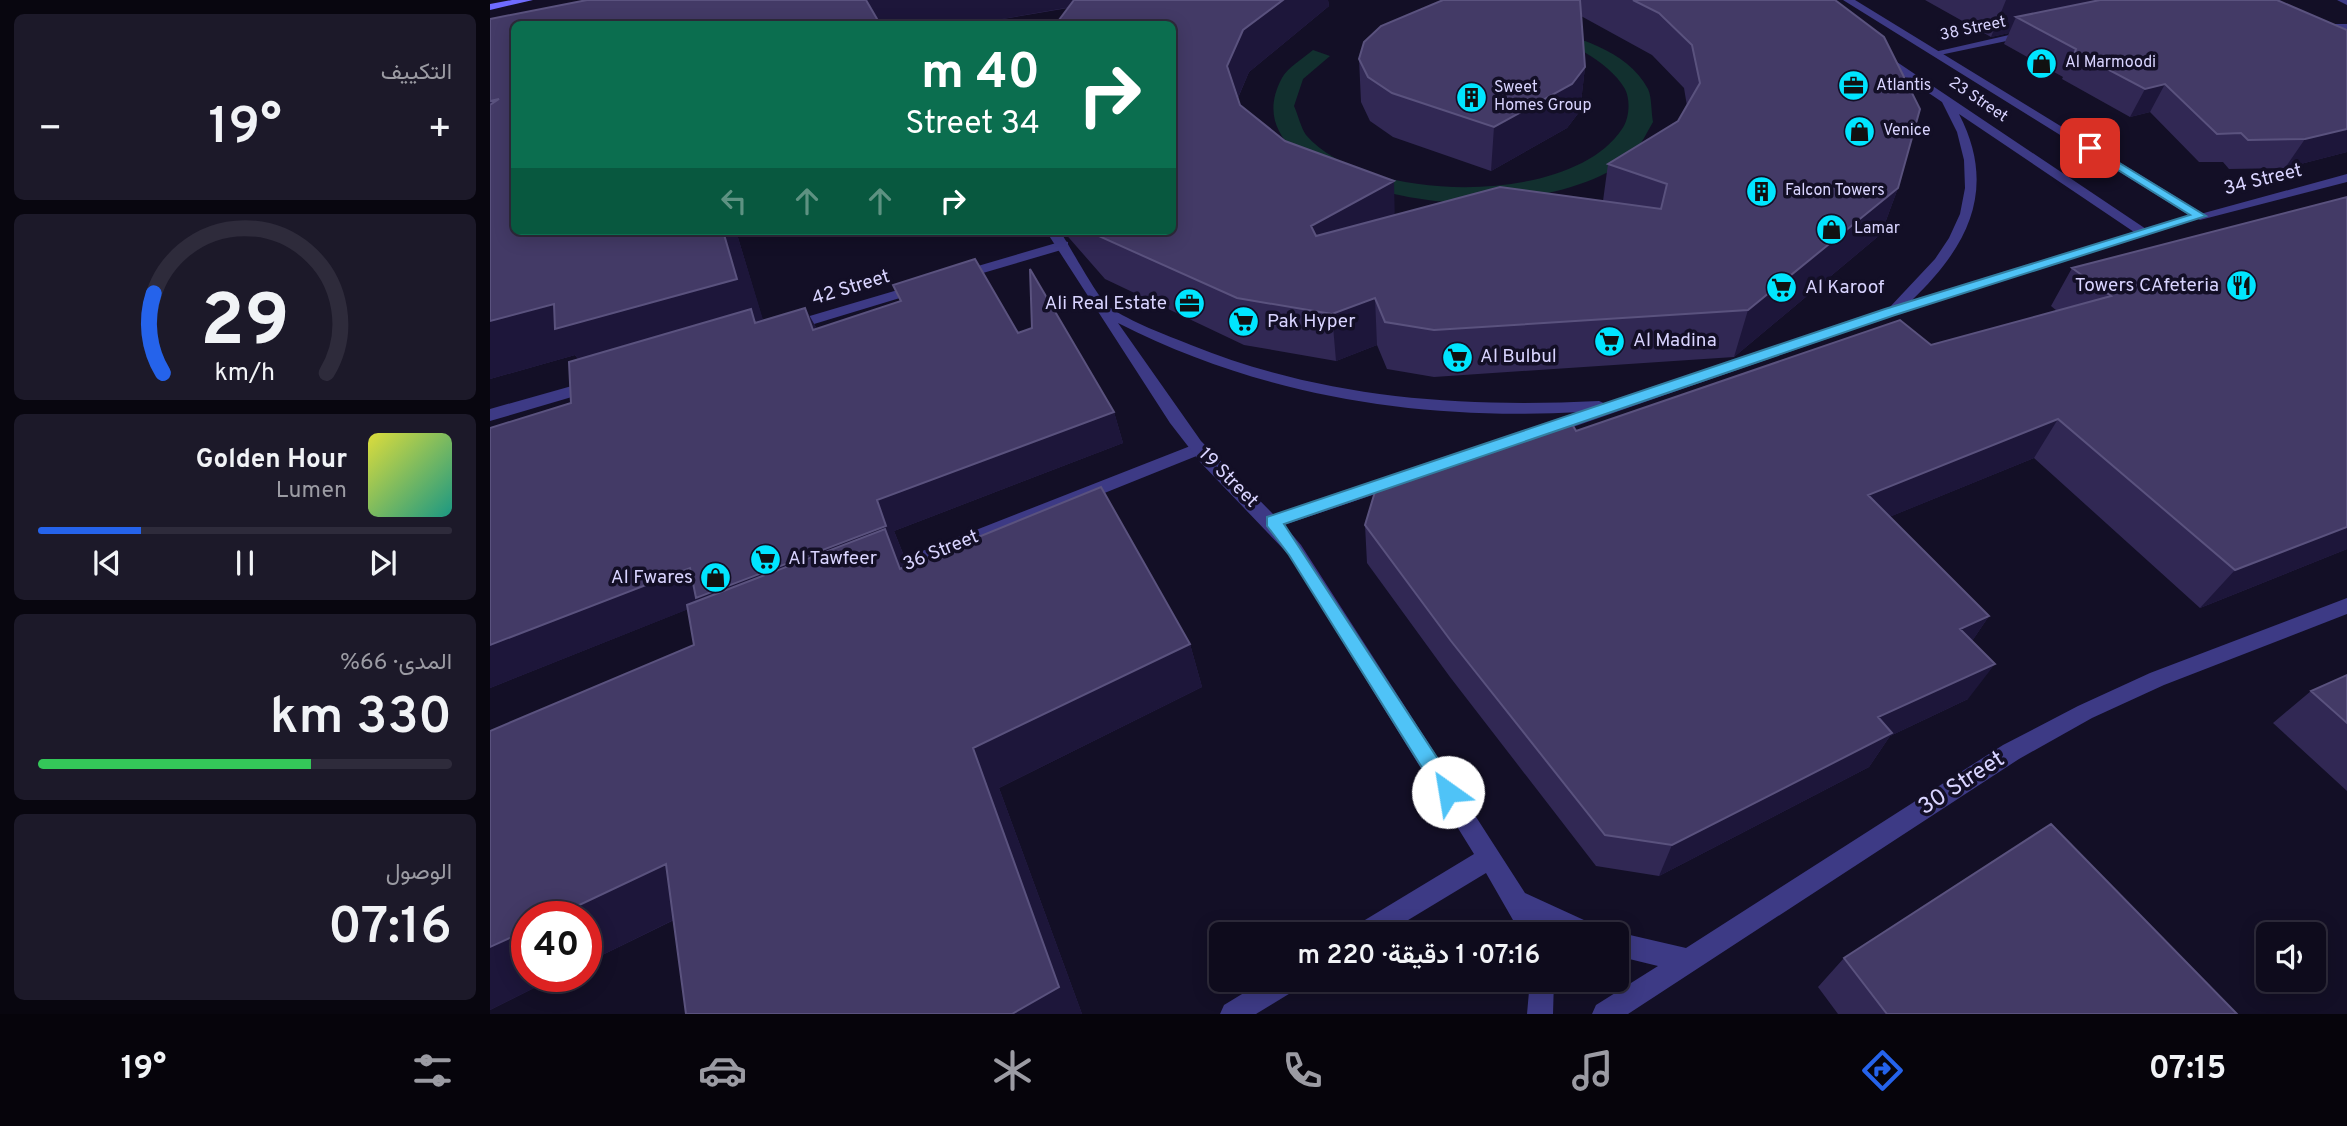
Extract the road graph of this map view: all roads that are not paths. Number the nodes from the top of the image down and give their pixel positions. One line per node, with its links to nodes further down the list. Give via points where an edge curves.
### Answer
1 (528, 0): 5 (main road)
2 (1848, 0): 10 (street, 23 Street)
3 (2342, 0): 4 (street)
4 (2347, 2)
5 (490, 7)
6 (2308, 25): 7 (street)
7 (2347, 27)
8 (2040, 31): 10 (street, 38 Street)
9 (1874, 51): 11 (street, 23 Street)
10 (1935, 53): 13 (street, 23 Street)
11 (1944, 96): 14 (street, 23 Street); 17 (street, via 1962,125 1971,155 1973,186 1966,218 1926,281)
12 (2347, 178): 13 (street, 34 Street)
13 (2200, 216): 14 (street, 34 Street)
14 (2142, 232): 17 (street, 34 Street)
15 (1058, 238): 16 (street, 19 Street); 18 (street, 42 Street, via 943,281)
16 (1101, 308): 20 (street, via 1142,331 1242,371 1363,398 1495,409); 22 (street, 19 Street)
17 (1890, 312): 20 (street, 34 Street)
18 (781, 329)
19 (609, 380): 21 (street)
20 (1627, 403): 23 (street, 34 Street)
21 (490, 415)
22 (1198, 449): 25 (street, 19 Street); 26 (street, 36 Street)
23 (1459, 460)
24 (1410, 477): 25 (street)
25 (1273, 522): 28 (street, 19 Street)
26 (865, 582)
27 (2347, 606): 34 (street, 30 Street, via 2157,679 2060,725 2011,752)
28 (1489, 858): 29 (street, 19 Street); 30 (street)
29 (1517, 901): 31 (street, 19 Street); 32 (street)
30 (1383, 922)
31 (1528, 922)
32 (1563, 922)
33 (1629, 947): 34 (street)
34 (1689, 961): 39 (street, 30 Street)
35 (1269, 992): 37 (street)
36 (1541, 992): 38 (street)
37 (1233, 1014)
38 (1540, 1014)
39 (1605, 1014)

